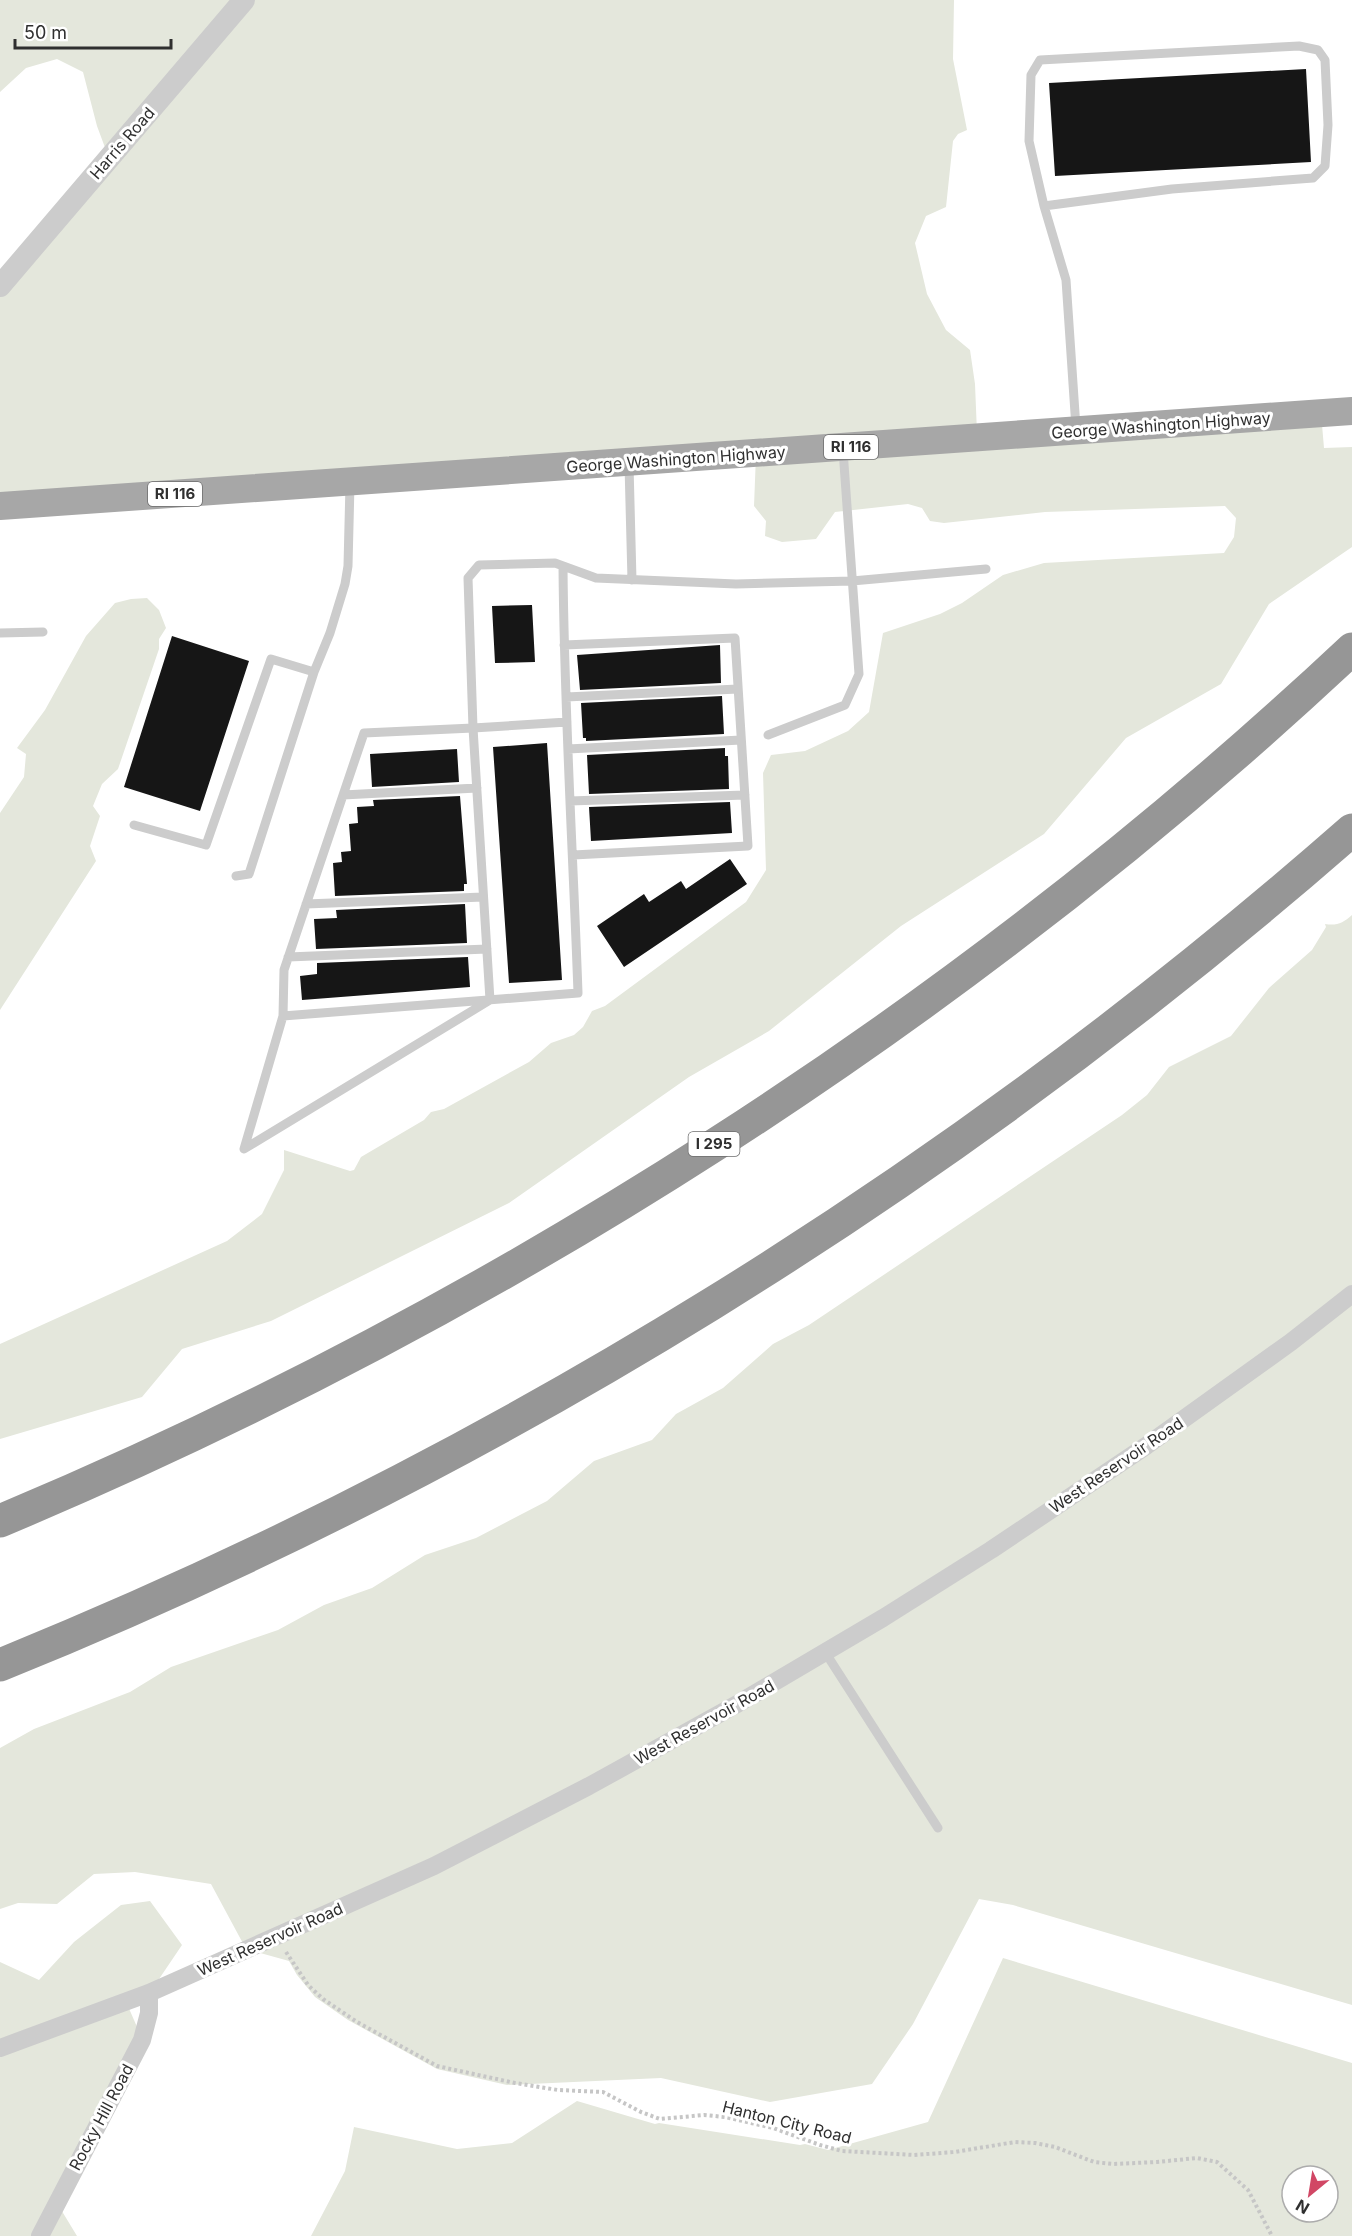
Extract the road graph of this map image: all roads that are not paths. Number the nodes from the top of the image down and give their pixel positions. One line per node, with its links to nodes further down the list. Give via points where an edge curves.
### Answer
1 (244, 0): 3 (street, Harris Road)
2 (1044, 206): 2 (lane, via 1172,189 1313,178 1325,166 1325,60 1318,50 1299,46 1040,60 1031,75 1029,141); 5 (lane, via 1066,280)
3 (0, 286)
4 (1352, 411): 5 (main road, George Washington Highway / RI 116)
5 (1076, 431): 6 (main road, George Washington Highway / RI 116)
6 (843, 447): 7 (main road, George Washington Highway / RI 116); 13 (lane)
7 (629, 462): 8 (main road, George Washington Highway / RI 116); 12 (lane)
8 (350, 482): 9 (main road, George Washington Highway / RI 116); 18 (lane, via 345,584)
9 (0, 506)
10 (563, 566): 12 (lane, via 596,578); 16 (lane); 22 (lane, via 479,565 468,578)
11 (986, 569): 13 (lane)
12 (632, 580): 13 (lane, via 736,584)
13 (852, 581): 23 (lane, via 859,674 845,705)
14 (44, 632): 15 (lane)
15 (0, 633)
16 (564, 645): 19 (lane, via 735,638); 20 (lane)
17 (1352, 650): 41 (highway, I 295, via 1228,761 1056,902 925,1000 738,1130 545,1248 366,1347 145,1457)
18 (314, 672): 30 (lane, via 271,659 206,845); 33 (lane, via 249,874)
19 (738, 688): 20 (lane); 24 (lane)
20 (566, 696): 21 (lane)
21 (567, 722): 22 (lane); 25 (lane)
22 (473, 728): 26 (lane); 27 (lane, via 364,733)
23 (768, 735)
24 (741, 740): 25 (lane); 28 (lane)
25 (568, 749): 29 (lane)
26 (477, 788): 27 (lane); 34 (lane)
27 (343, 795): 35 (lane)
28 (745, 795): 29 (lane); 32 (lane, via 748,846)
29 (570, 801): 32 (lane)
30 (134, 825)
31 (1352, 830): 43 (highway, via 1216,944 1035,1085 866,1204 720,1299 523,1415 389,1486 211,1573)
32 (573, 855): 38 (lane, via 578,993)
33 (236, 876)
34 (483, 897): 35 (lane); 36 (lane)
35 (306, 904): 37 (lane)
36 (486, 950): 37 (lane); 38 (lane)
37 (288, 957): 39 (lane)
38 (490, 1000): 39 (lane); 39 (lane, via 244,1149)
39 (283, 1016)
40 (1352, 1294): 42 (street, West Reservoir Road, via 1146,1446 991,1550)
41 (0, 1521)
42 (825, 1652): 44 (lane); 45 (street, West Reservoir Road, via 739,1703 434,1866)
43 (0, 1665)
44 (938, 1828)
45 (149, 1994): 46 (street, West Reservoir Road); 47 (street, Rocky Hill Road, via 142,2040)
46 (0, 2048)
47 (40, 2236)

